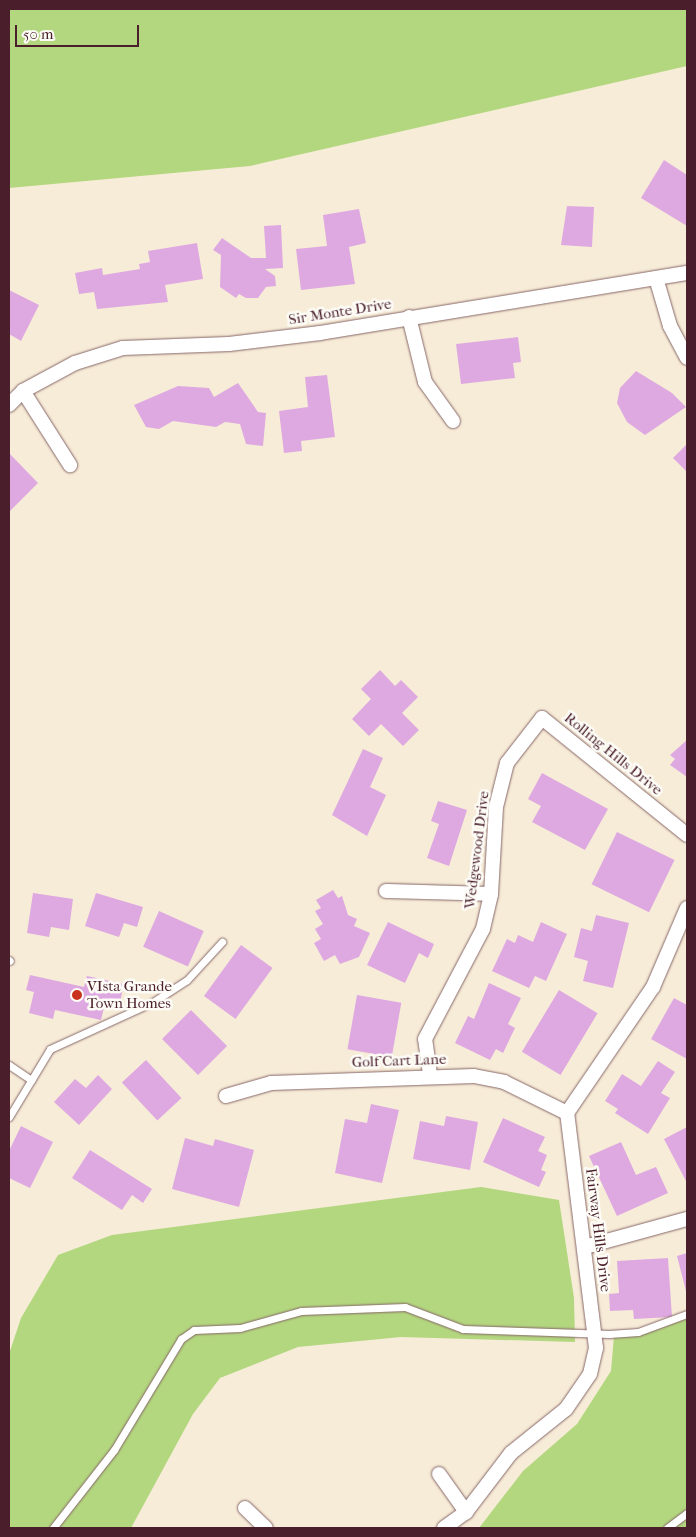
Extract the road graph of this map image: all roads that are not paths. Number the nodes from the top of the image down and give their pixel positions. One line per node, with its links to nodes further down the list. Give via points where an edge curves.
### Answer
1 (687, 273): 2 (street, Sir Monte Drive)
2 (656, 278): 3 (street, Sir Monte Drive); 4 (street, via 670,326)
3 (409, 318): 5 (street, Sir Monte Drive, via 229,344 123,348 75,363); 7 (street, via 426,382)
4 (687, 358)
5 (23, 391): 6 (street, Sir Monte Drive); 8 (street)
6 (9, 405)
7 (453, 421)
8 (70, 465)
9 (542, 718): 10 (street, Rolling Hills Drive); 12 (street, Wedgewood Drive, via 507,763 496,807)
10 (687, 835)
11 (386, 890): 12 (street)
12 (491, 894): 16 (street, Wedgewood Drive, via 466,966 425,1038)
13 (687, 908): 19 (street, via 653,987)
14 (222, 942): 17 (lane, via 187,980 153,1002 50,1049)
15 (9, 1065): 17 (lane)
16 (430, 1074): 18 (street, Golf Cart Lane, via 271,1083); 19 (street, Golf Cart Lane, via 504,1082)
17 (31, 1080): 20 (lane)
18 (226, 1096)
19 (567, 1113): 22 (street, Fairway Hills Drive)
20 (9, 1117)
21 (687, 1219): 22 (street)
22 (586, 1247): 24 (street, Fairway Hills Drive)
23 (687, 1314): 24 (lane, via 638,1332)
24 (594, 1334): 27 (street, Fairway Hills Drive, via 590,1374 566,1409 511,1453); 29 (lane, via 463,1329 404,1307 301,1311 240,1328 194,1330 181,1339 114,1450)
25 (439, 1474): 27 (street)
26 (245, 1508): 30 (street)
27 (466, 1512): 31 (street, Fairway Hills Drive)
28 (687, 1512): 32 (lane)
29 (53, 1528)
30 (266, 1528)
31 (444, 1528)
32 (667, 1528)

